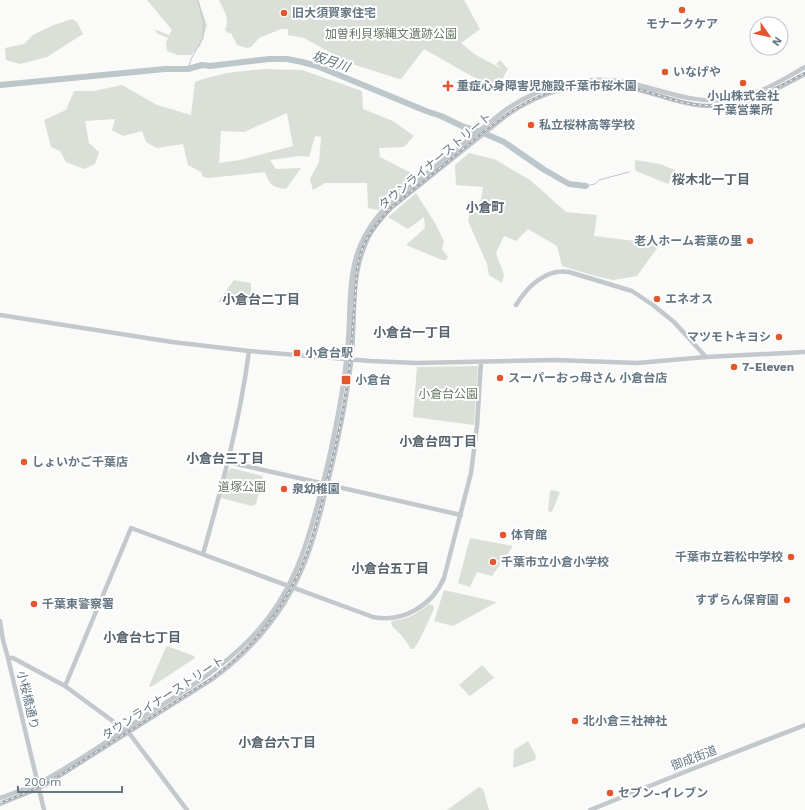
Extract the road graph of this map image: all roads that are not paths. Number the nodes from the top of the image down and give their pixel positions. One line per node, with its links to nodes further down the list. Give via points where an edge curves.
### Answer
1 (805, 68): 3 (street, タウンライナーストリート, via 763,90 731,100 701,100 633,83 585,80 544,89 521,100)
2 (805, 74): 3 (street, タウンライナーストリート, via 766,95 735,104 694,105 632,88 598,84 546,94)
3 (505, 113): 9 (street, タウンライナーストリート, via 389,204 374,219 360,244 352,272)
4 (516, 305): 8 (street, via 521,296 538,280 560,271 569,272 632,291 674,322)
5 (0, 315): 6 (street, via 172,342)
6 (248, 351): 9 (street); 11 (street)
7 (805, 352): 8 (street)
8 (706, 357): 10 (street, via 637,363 555,360)
9 (348, 360): 10 (street); 12 (street, タウンライナーストリート)
10 (481, 362): 13 (street, via 477,426)
11 (228, 462): 12 (street); 14 (street)
12 (325, 484): 13 (street); 15 (street, タウンライナーストリート, via 308,554)
13 (461, 515): 15 (street, via 442,584 428,601 406,615 388,619 373,617)
14 (203, 554): 15 (street); 18 (street, via 131,528)
15 (290, 587): 20 (street, タウンライナーストリート, via 271,623 240,658 214,678)
16 (0, 621): 17 (street, 小桜橋通り)
17 (8, 658): 18 (street, via 19,661); 21 (street, 小桜橋通り)
18 (64, 686): 20 (street)
19 (805, 725): 26 (street, 御成街道)
20 (127, 731): 21 (street, タウンライナーストリート); 25 (street)
21 (38, 786): 22 (street, タウンライナーストリート); 23 (street, タウンライナーストリート); 24 (street, 小桜橋通り)
22 (0, 798)
23 (0, 804)
24 (44, 810)
25 (188, 810)
26 (590, 810)

